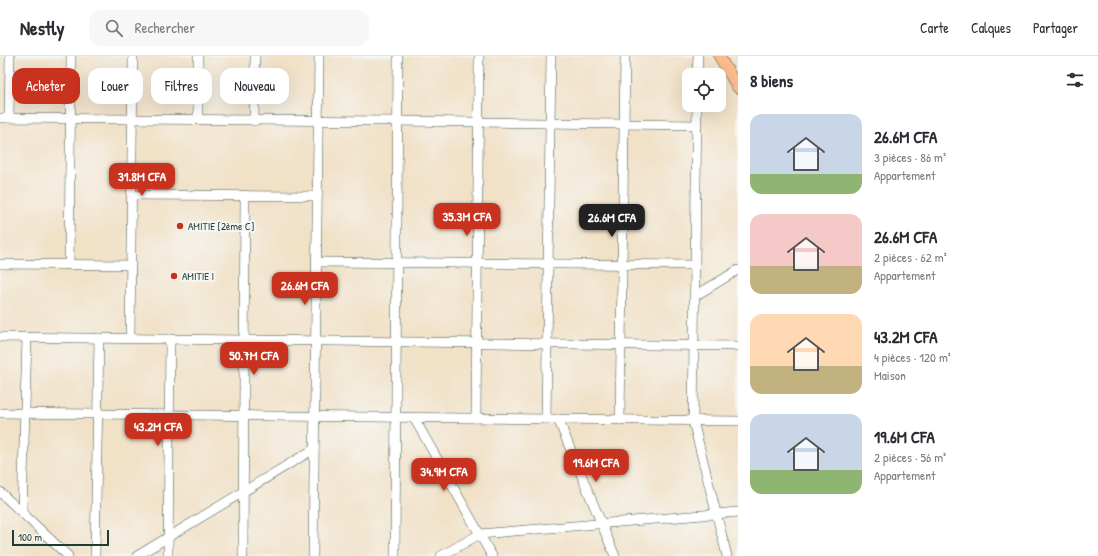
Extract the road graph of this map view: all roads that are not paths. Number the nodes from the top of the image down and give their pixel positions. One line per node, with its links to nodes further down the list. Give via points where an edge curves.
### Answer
1 (10, 56): 16 (street)
2 (71, 56): 17 (street)
3 (133, 56): 18 (street)
4 (198, 56): 19 (street)
5 (255, 56): 21 (street)
6 (319, 56): 22 (street)
7 (398, 56): 20 (street)
8 (479, 56): 23 (street)
9 (551, 56): 24 (street)
10 (626, 56): 25 (street)
11 (698, 56): 13 (street)
12 (719, 56): 14 (main road)
13 (697, 68)
14 (738, 88)
15 (697, 112): 26 (street)
16 (5, 118): 17 (street)
17 (70, 119): 18 (street); 37 (street)
18 (132, 119): 19 (street); 27 (street)
19 (198, 120): 21 (street)
20 (397, 120): 22 (street); 23 (street); 31 (street)
21 (254, 121): 22 (street)
22 (318, 121): 29 (street)
23 (478, 123): 24 (street); 32 (street)
24 (550, 123): 25 (street); 34 (street)
25 (624, 124): 26 (street); 35 (street)
26 (697, 125): 36 (street)
27 (132, 195): 28 (street); 38 (street)
28 (245, 195): 29 (street); 46 (street)
29 (317, 196): 30 (street)
30 (316, 262): 31 (street); 47 (street)
31 (397, 263): 32 (street); 48 (street)
32 (477, 263): 34 (street); 49 (street)
33 (0, 264): 37 (street)
34 (548, 264): 35 (street); 50 (street)
35 (622, 264): 36 (street); 51 (street)
36 (695, 264): 40 (street)
37 (69, 265): 38 (street)
38 (131, 265): 44 (street)
39 (738, 270): 40 (street)
40 (695, 296): 52 (street)
41 (0, 337): 42 (street)
42 (27, 337): 43 (street); 55 (street)
43 (99, 338): 44 (street); 56 (street)
44 (130, 338): 45 (street)
45 (170, 339): 46 (street); 57 (street)
46 (244, 340): 47 (street); 58 (street)
47 (315, 341): 48 (street); 59 (street)
48 (396, 342): 49 (street); 60 (street)
49 (477, 343): 50 (street); 62 (street)
50 (547, 344): 51 (street); 63 (street)
51 (622, 344): 52 (street); 65 (street)
52 (694, 346): 53 (street); 66 (street)
53 (738, 346)
54 (0, 413): 55 (street)
55 (25, 414): 56 (street); 72 (street)
56 (97, 414): 57 (street); 78 (street)
57 (169, 415): 58 (street); 76 (street)
58 (244, 416): 59 (street); 70 (street)
59 (314, 416): 60 (street); 68 (street)
60 (396, 417): 61 (street); 83 (street)
61 (414, 418): 62 (street); 75 (street)
62 (476, 418): 63 (street)
63 (546, 419): 64 (street)
64 (558, 419): 65 (street); 74 (street)
65 (620, 420): 66 (street)
66 (693, 420): 67 (street); 73 (street)
67 (738, 421)
68 (314, 449): 70 (street); 82 (street)
69 (0, 492): 72 (street)
70 (243, 492): 76 (street); 81 (street)
71 (738, 512): 73 (street)
72 (22, 513): 77 (street)
73 (716, 514): 74 (street); 87 (street)
74 (602, 524): 75 (street); 86 (street)
75 (480, 534): 84 (street); 85 (street)
76 (168, 537): 79 (street); 80 (street)
77 (68, 556)
78 (95, 556)
79 (136, 556)
80 (168, 556)
81 (243, 556)
82 (313, 556)
83 (395, 556)
84 (441, 556)
85 (492, 556)
86 (615, 556)
87 (727, 556)

